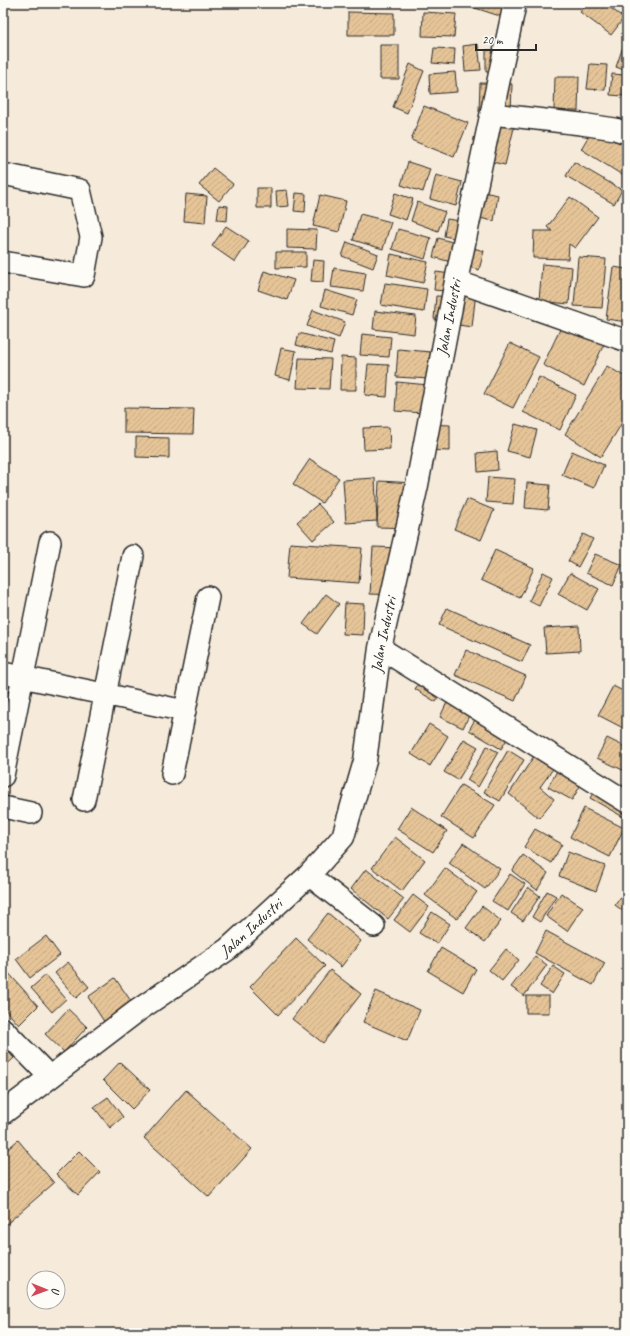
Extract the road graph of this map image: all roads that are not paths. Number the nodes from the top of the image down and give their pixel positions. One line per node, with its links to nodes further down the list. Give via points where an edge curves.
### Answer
1 (515, 3): 2 (main road, Jalan Industri)
2 (492, 114): 3 (street, via 581,124); 6 (main road, Jalan Industri)
3 (627, 133)
4 (3, 174): 5 (street, via 80,190 91,237 84,276)
5 (3, 262)
6 (456, 281): 7 (street); 11 (main road, Jalan Industri, via 417,485)
7 (627, 341)
8 (50, 542): 12 (street)
9 (133, 556): 13 (street)
10 (208, 597): 14 (street)
11 (380, 648): 18 (street); 21 (main road, Jalan Industri, via 365,760 355,800 343,836)
12 (13, 675): 13 (street); 16 (street)
13 (105, 694): 14 (street); 17 (street)
14 (185, 711): 15 (street)
15 (172, 774)
16 (3, 776)
17 (84, 800)
18 (627, 802)
19 (3, 807): 20 (street)
20 (31, 813)
21 (309, 875): 22 (street); 24 (main road, Jalan Industri, via 228,949 137,1011)
22 (374, 926)
23 (3, 1029): 24 (street)
24 (50, 1077): 25 (main road, Jalan Industri)
25 (3, 1113)

